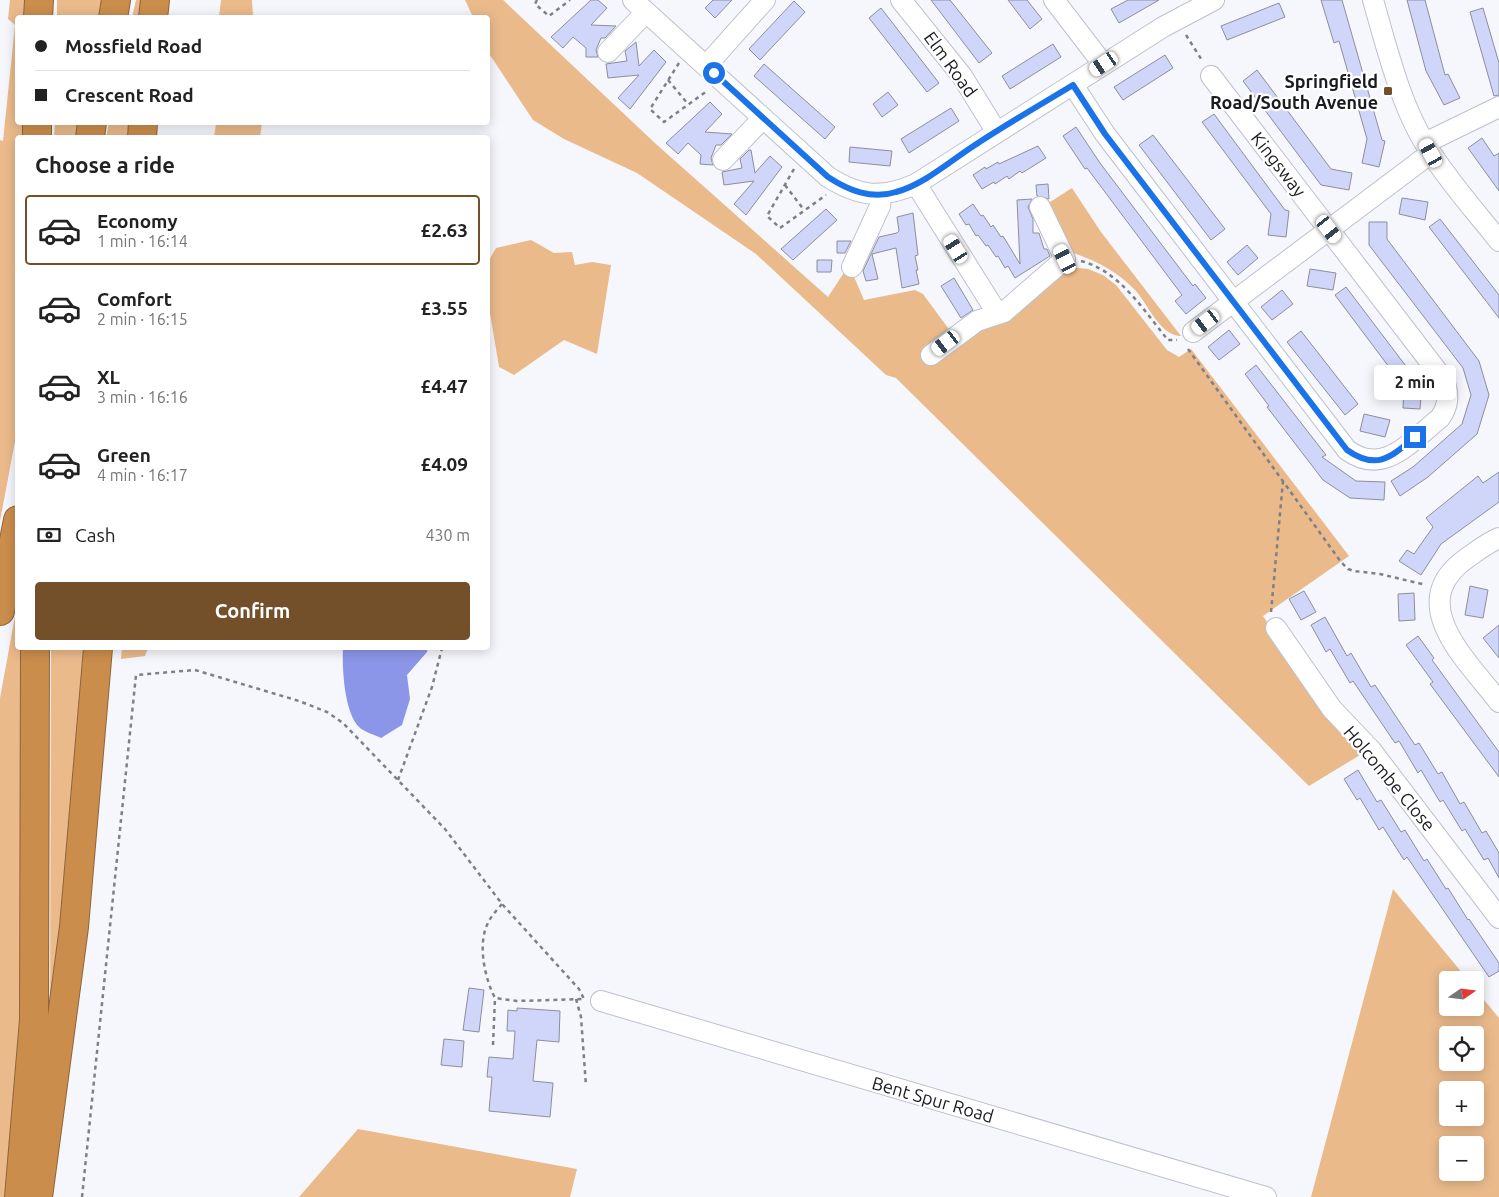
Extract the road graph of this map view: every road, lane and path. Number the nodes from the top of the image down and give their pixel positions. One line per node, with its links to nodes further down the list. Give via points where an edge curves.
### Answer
1 (39, 0): 12 (highway)
2 (116, 0): 13 (highway)
3 (155, 0): 14 (highway)
4 (537, 0): 5 (path, via 535,4 549,16)
5 (570, 0)
6 (765, 0): 19 (street)
7 (901, 0): 27 (street, Elm Road, via 962,76)
8 (1054, 0): 18 (street)
9 (1214, 0): 15 (street)
10 (1373, 0): 28 (street, via 1413,120)
11 (640, 6): 16 (street); 17 (street)
12 (38, 15)
13 (113, 15)
14 (153, 15)
15 (1177, 19): 18 (street); 20 (path)
16 (687, 49): 19 (street); 21 (path)
17 (608, 52)
18 (1104, 64): 23 (street)
19 (706, 66): 22 (street)
20 (1211, 76): 37 (street, Kingsway)
21 (668, 80): 24 (path); 24 (path, via 650,109 664,122)
22 (721, 80): 24 (path); 26 (street)
23 (1073, 85): 27 (street); 41 (street, via 1105,134)
24 (688, 104)
25 (1499, 107): 28 (street)
26 (763, 118): 29 (street); 30 (street)
27 (996, 131): 31 (street)
28 (1428, 148): 37 (street); 38 (street)
29 (803, 154): 32 (path); 33 (street)
30 (723, 160)
31 (916, 184): 34 (street, via 895,193); 42 (street)
32 (785, 185): 36 (path); 36 (path, via 767,216 780,228)
33 (840, 185): 34 (street, via 866,194); 36 (path)
34 (881, 194): 40 (street, via 880,206)
35 (1040, 207): 39 (street)
36 (804, 210)
37 (1329, 229): 41 (street); 41 (street, Kingsway, via 1444,380 1448,391 1448,402 1440,418 1391,456 1368,461 1347,450)
38 (1499, 241)
39 (1065, 259): 42 (street, via 1020,300 1004,312); 43 (path, via 1094,264 1119,282 1168,340)
40 (852, 267)
41 (1232, 302): 43 (street)
42 (997, 313): 44 (street, via 977,321)
43 (1187, 336): 45 (path)
44 (932, 355)
45 (1283, 481): 48 (path, via 1348,569); 50 (path, via 1270,617)
46 (15, 535): 49 (highway)
47 (1499, 538): 48 (street, via 1456,565)
48 (1442, 589): 54 (street, via 1440,616 1447,633)
49 (0, 611)
50 (1284, 632): 57 (street, Holcombe Close, via 1332,709 1371,750)
51 (34, 650): 63 (highway, via 34,1020)
52 (98, 650): 64 (highway, via 74,927)
53 (441, 650): 55 (path, via 432,687)
54 (1499, 702)
55 (398, 780): 56 (path, via 446,829); 65 (path, via 343,722 327,712 195,670 136,675)
56 (502, 904): 58 (path, via 487,924 484,946 486,976); 60 (path)
57 (1499, 918)
58 (496, 998): 59 (path, via 518,1001); 61 (path)
59 (576, 999): 60 (path); 62 (path, via 581,1017)
60 (592, 1000): 66 (street, Bent Spur Road)
61 (493, 1045)
62 (586, 1086)
63 (19, 1197)
64 (38, 1197)
65 (82, 1197)
66 (1266, 1197)

